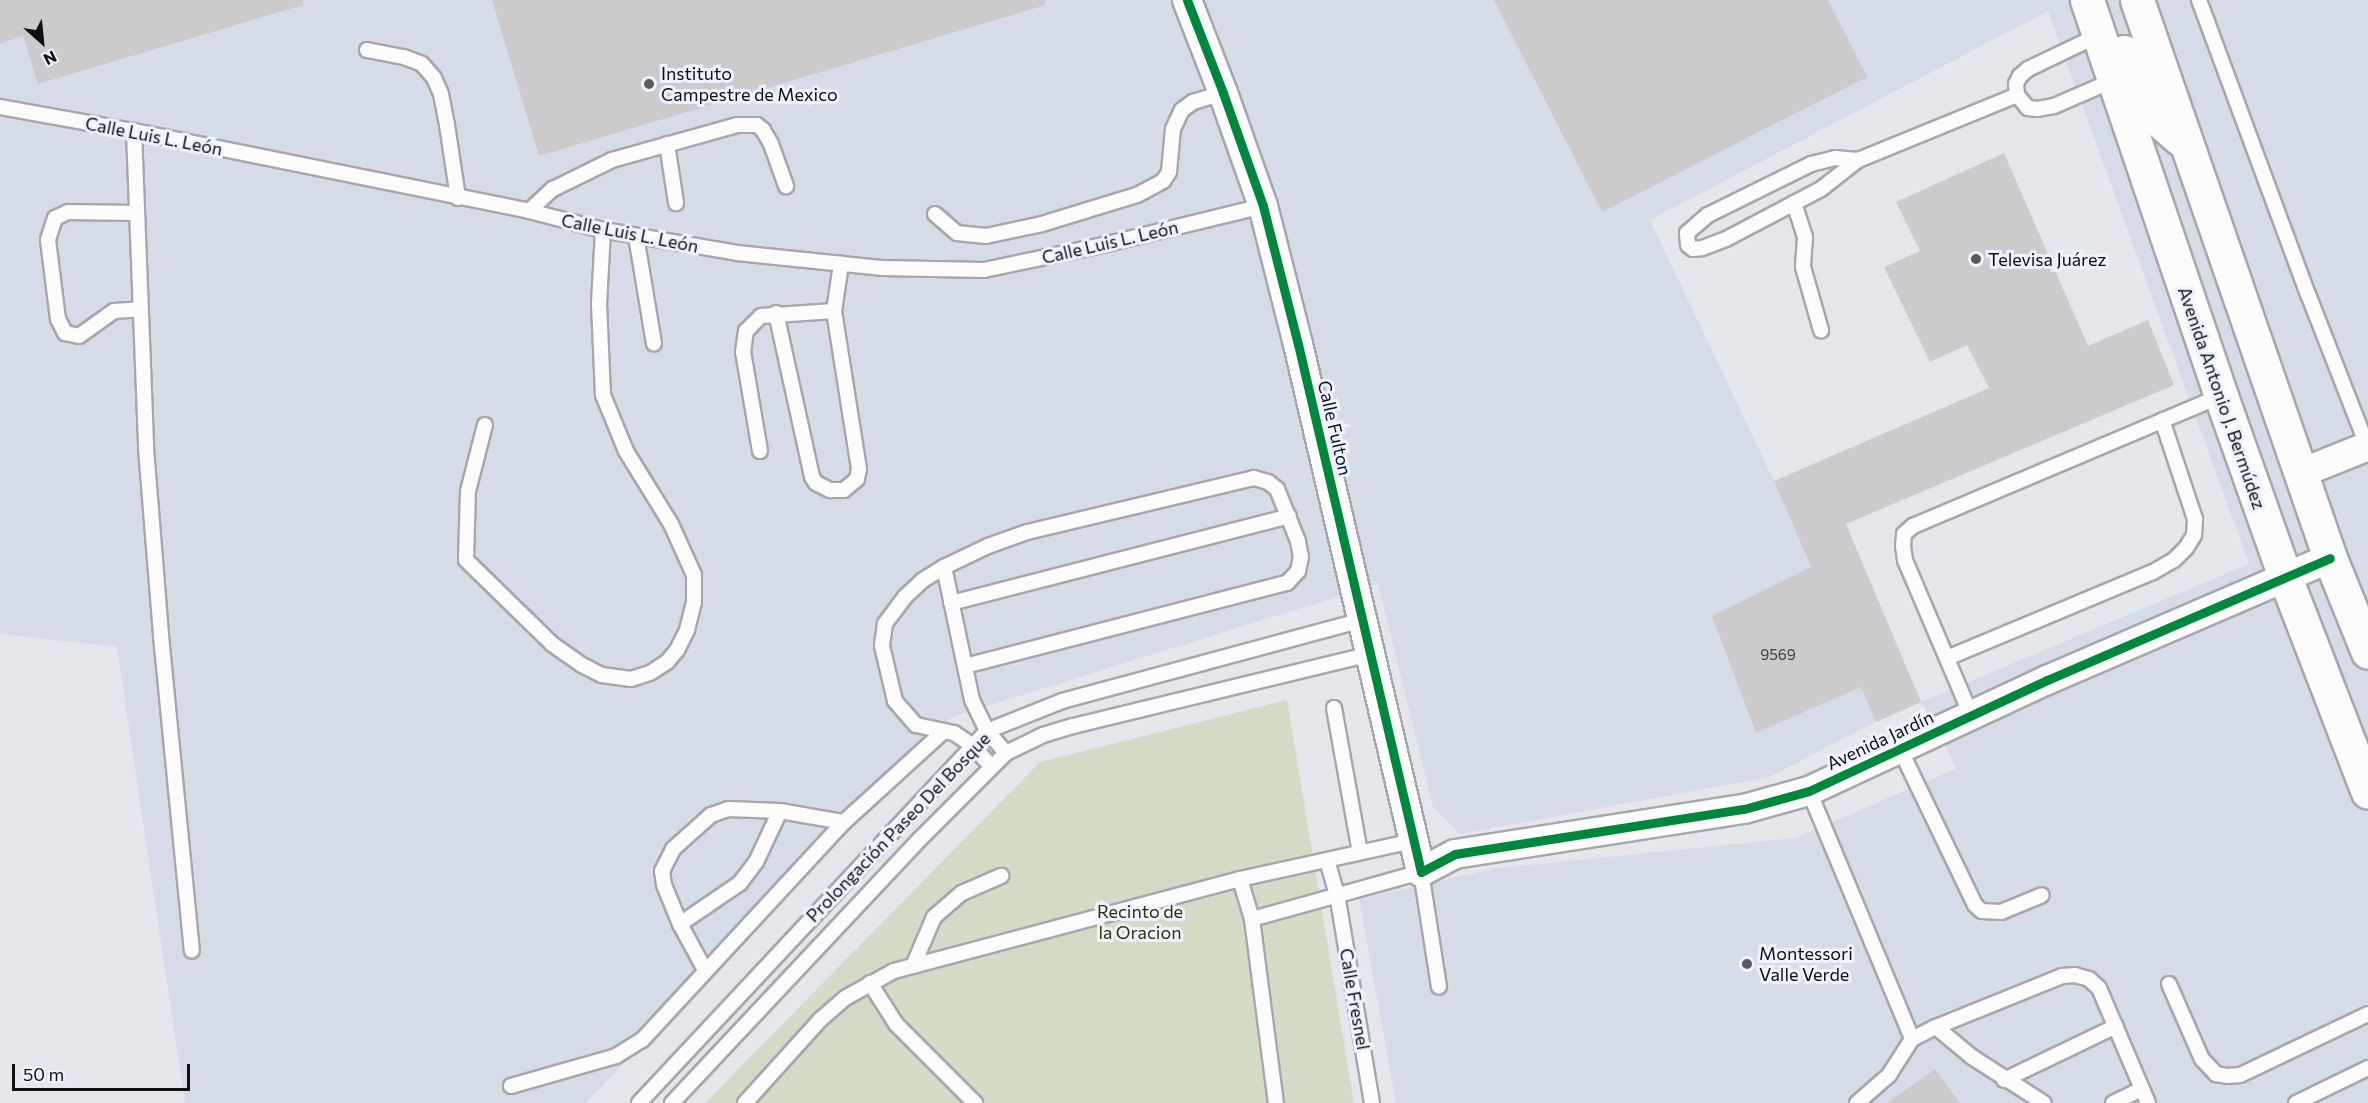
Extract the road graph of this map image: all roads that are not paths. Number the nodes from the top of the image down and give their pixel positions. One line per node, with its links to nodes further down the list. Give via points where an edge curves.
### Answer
1 (1187, 0): 8 (street, Calle Fulton)
2 (2087, 0): 5 (main road, Avenida Antonio J. Bermúdez)
3 (2199, 0): 36 (lane)
4 (2141, 1): 12 (main road)
5 (2099, 35): 7 (main road, Avenida Antonio J. Bermúdez); 9 (lane, via 2028,69 2016,84); 12 (main road, via 2120,45 2155,117 2174,136)
6 (367, 50): 17 (lane, via 422,64 434,78 441,94)
7 (2114, 80): 9 (lane, via 2037,109 2028,108); 14 (main road, Avenida Antonio J. Bermúdez)
8 (1223, 93): 20 (street, Calle Fulton); 23 (lane, via 1192,102 1182,110 1173,129 1169,172 1163,181 1137,195 1042,224 986,236 957,233)
9 (2017, 95): 15 (lane)
10 (0, 107): 11 (lane, Calle Luis L. León)
11 (134, 130): 17 (lane, Calle Luis L. León); 22 (lane)
12 (2186, 141): 26 (main road)
13 (667, 144): 16 (lane, via 737,125 757,125 771,144); 18 (lane); 21 (lane, via 584,172 554,189)
14 (2136, 149): 26 (main road, via 2147,155 2161,172 2190,251 2203,260); 33 (main road, Avenida Antonio J. Bermúdez)
15 (1858, 160): 19 (lane, via 1833,181); 19 (lane, via 1835,158 1811,164 1708,215 1686,233 1686,240 1693,249 1702,248)
16 (786, 186)
17 (459, 198): 21 (lane, Calle Luis L. León)
18 (676, 203)
19 (1794, 203): 31 (lane, via 1805,237 1803,267)
20 (1263, 206): 27 (lane, Calle Luis L. León, via 984,270); 44 (street, Calle Fulton)
21 (529, 211): 24 (lane, Calle Luis L. León)
22 (136, 213): 28 (lane); 28 (lane, via 68,212 56,218 48,240 58,318 65,333 79,336 114,311)
23 (935, 214)
24 (603, 230): 25 (lane, Calle Luis L. León); 35 (lane, via 599,304 603,395 626,451 671,524 694,575 694,602 687,630 667,662 630,679 602,675 582,665 552,644 466,560 468,491)
25 (636, 236): 27 (lane, Calle Luis L. León, via 737,253); 32 (lane)
26 (2226, 262): 38 (main road)
27 (841, 264): 29 (lane)
28 (140, 309): 72 (lane, via 160,636)
29 (834, 311): 30 (lane); 30 (lane, via 859,469 857,479 844,490 830,490 816,483 808,464)
30 (776, 313): 37 (lane, via 752,322 744,340)
31 (1821, 330)
32 (654, 344)
33 (2221, 396): 34 (lane); 42 (main road, Avenida Antonio J. Bermúdez)
34 (2162, 420): 47 (lane, via 2195,519 2194,535 2186,548 2153,572); 47 (lane, via 1913,526 1904,534 1905,560)
35 (485, 425)
36 (2368, 447): 38 (street)
37 (760, 450)
38 (2301, 473): 40 (main road)
39 (1289, 516): 41 (lane, via 1276,489 1254,478 1027,532); 43 (lane); 48 (lane, via 1300,557 1298,571 1287,584)
40 (2330, 558): 42 (street, Avenida Jardín); 45 (main road)
41 (944, 567): 43 (lane); 51 (lane, via 922,581 893,609 885,624 882,646 895,701 916,725)
42 (2285, 577): 50 (street, Avenida Jardín); 58 (main road, Avenida Antonio J. Bermúdez)
43 (951, 603): 48 (lane)
44 (1363, 620): 46 (street, Calle Fulton); 52 (lane, Prolongación Paseo Del Bosque, via 1062,701)
45 (2368, 652)
46 (1370, 654): 55 (lane, Prolongación Paseo Del Bosque, via 1073,726); 61 (street, Calle Fulton)
47 (1947, 657): 50 (lane)
48 (965, 666): 52 (lane, via 972,700)
49 (1334, 708): 62 (lane)
50 (1971, 715): 54 (street, Avenida Jardín)
51 (944, 731): 53 (lane); 60 (lane)
52 (987, 731): 53 (lane, Prolongación Paseo Del Bosque); 55 (lane)
53 (972, 745): 56 (lane); 86 (lane, Prolongación Paseo Del Bosque)
54 (1900, 749): 57 (street, Avenida Jardín); 69 (lane, via 1975,905 1983,911 2001,912)
55 (1006, 753): 56 (lane, Prolongación Paseo Del Bosque)
56 (991, 766): 87 (lane, Prolongación Paseo Del Bosque)
57 (1809, 791): 63 (street, Avenida Jardín, via 1744,809); 81 (lane)
58 (2368, 792)
59 (780, 811): 60 (lane); 71 (lane, via 756,862 740,883); 71 (lane, via 728,809 711,815 673,849 662,871)
60 (844, 822): 74 (lane)
61 (1413, 841): 62 (lane); 63 (street, Avenida Jardín); 65 (street, Calle Fulton)
62 (1360, 852): 64 (lane)
63 (1455, 854): 65 (street, Avenida Jardín)
64 (1327, 860): 67 (lane); 68 (lane, Calle Fresnel)
65 (1421, 872): 68 (lane); 77 (lane)
66 (1001, 876): 73 (lane, via 962,893 934,917)
67 (1240, 879): 70 (lane); 73 (lane)
68 (1337, 894): 70 (lane); 91 (lane, Calle Fresnel)
69 (2042, 895)
70 (1252, 919): 90 (lane)
71 (680, 924): 74 (lane)
72 (192, 950)
73 (913, 966): 75 (lane)
74 (705, 970): 84 (lane, via 642,1040 616,1056)
75 (870, 982): 88 (lane, via 821,1019); 89 (lane, via 896,1023)
76 (2169, 984): 78 (lane, via 2202,1059 2216,1074 2227,1076 2240,1075)
77 (1439, 987)
78 (2368, 1014)
79 (2116, 1026): 80 (lane, via 2098,988 2089,979 2075,975 2062,976); 83 (lane); 85 (lane)
80 (1936, 1027): 81 (lane); 83 (lane)
81 (1912, 1039): 92 (lane, via 1889,1075)
82 (2368, 1068): 96 (lane)
83 (2004, 1080): 93 (lane)
84 (511, 1086)
85 (2142, 1089): 94 (lane); 95 (lane)
86 (639, 1103)
87 (672, 1103)
88 (745, 1103)
89 (975, 1103)
90 (1276, 1103)
91 (1372, 1103)
92 (1857, 1103)
93 (2044, 1103)
94 (2113, 1103)
95 (2148, 1103)
96 (2296, 1103)

